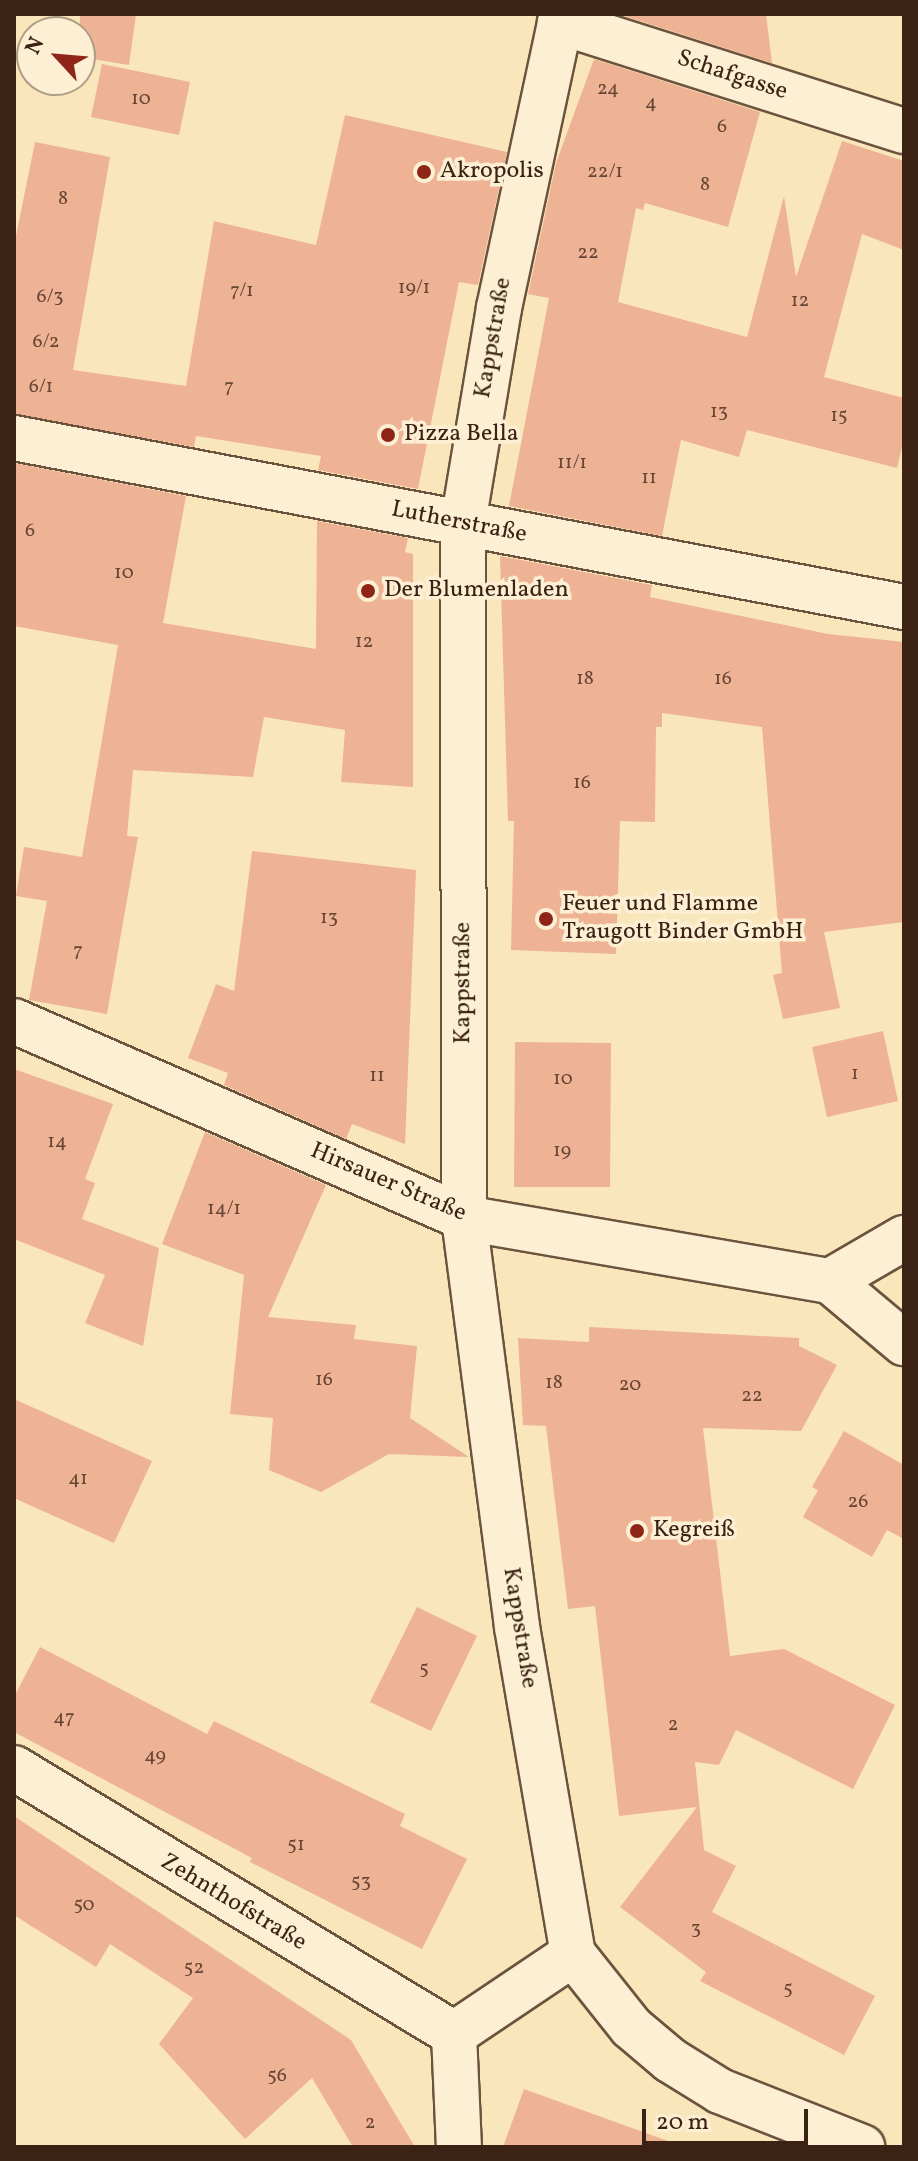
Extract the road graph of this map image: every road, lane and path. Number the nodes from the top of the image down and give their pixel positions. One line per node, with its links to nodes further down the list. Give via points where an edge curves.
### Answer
1 (561, 18): 2 (street, Schafgasse); 4 (street, Kappstraße, via 499,308)
2 (904, 131)
3 (14, 438): 4 (street, Lutherstraße)
4 (463, 524): 5 (street, Lutherstraße); 7 (street, Kappstraße)
5 (904, 607)
6 (14, 1021): 7 (street, Hirsauer Straße)
7 (464, 1218): 9 (street, Hirsauer Straße); 12 (street, Kappstraße, via 517,1627)
8 (904, 1238): 9 (street)
9 (830, 1281): 10 (street)
10 (904, 1343)
11 (14, 1768): 13 (street, Zehnthofstraße)
12 (573, 1954): 13 (street); 15 (street, via 631,2027 670,2060 720,2091)
13 (454, 2034): 14 (street)
14 (459, 2147)
15 (862, 2147)

